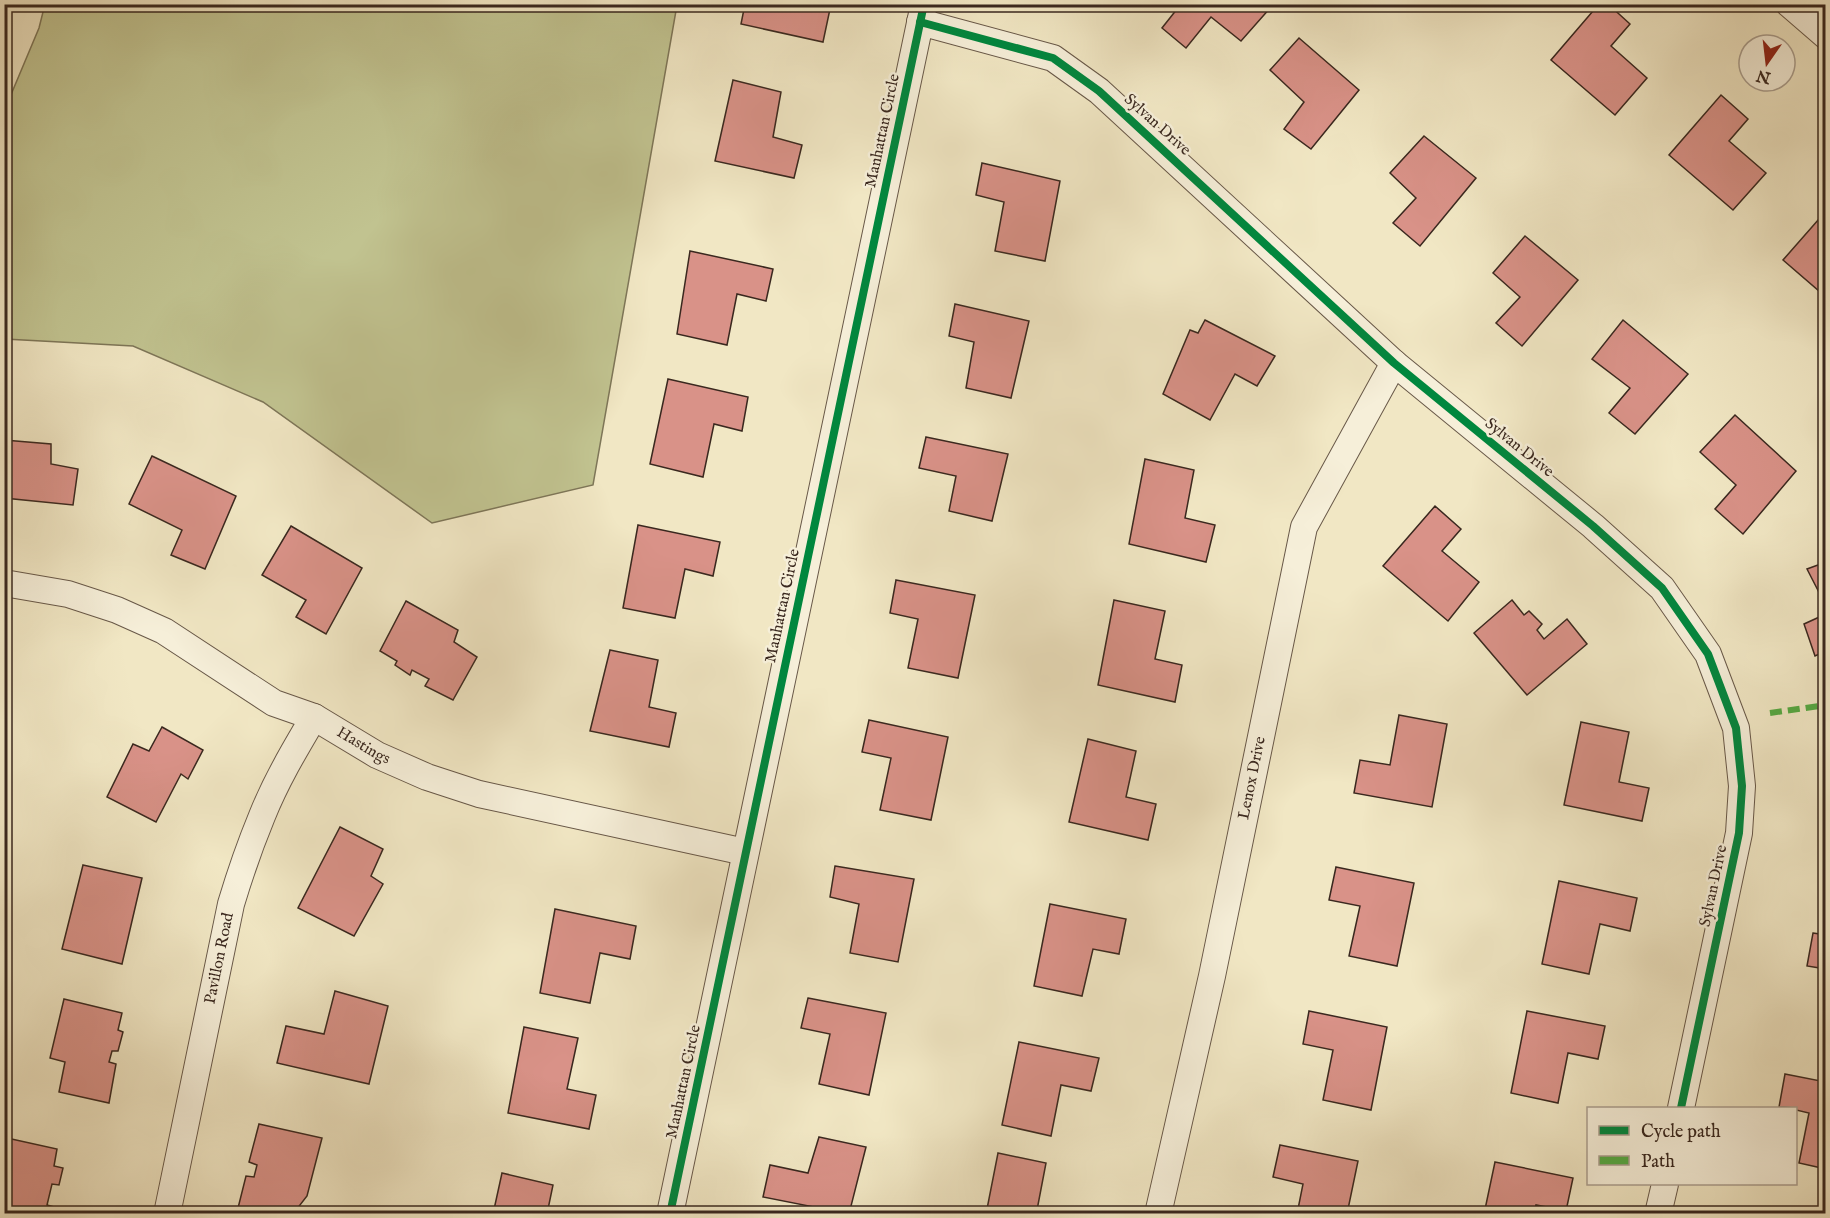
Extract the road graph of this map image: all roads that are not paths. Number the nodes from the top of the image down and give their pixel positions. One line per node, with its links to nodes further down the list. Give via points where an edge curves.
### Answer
1 (1789, 4): 3 (street)
2 (922, 13): 4 (street, Sylvan Drive, via 1053,58 1090,84); 7 (street, Manhattan Circle)
3 (1826, 36)
4 (1394, 363): 8 (street, Sylvan Drive, via 1593,526 1662,588 1708,654 1725,697 1736,728 1742,786 1739,833); 12 (street, Lenox Drive, via 1304,527 1212,976)
5 (4, 584): 6 (street, Hastings, via 68,594 117,610 164,631 274,703)
6 (314, 717): 7 (street, Hastings, via 377,755 479,794); 10 (street, Pavillon Road, via 262,814 231,904)
7 (746, 852): 11 (street, Manhattan Circle)
8 (1681, 1107)
9 (1665, 1185): 13 (street)
10 (167, 1214)
11 (670, 1214)
12 (1158, 1214)
13 (1658, 1214)

